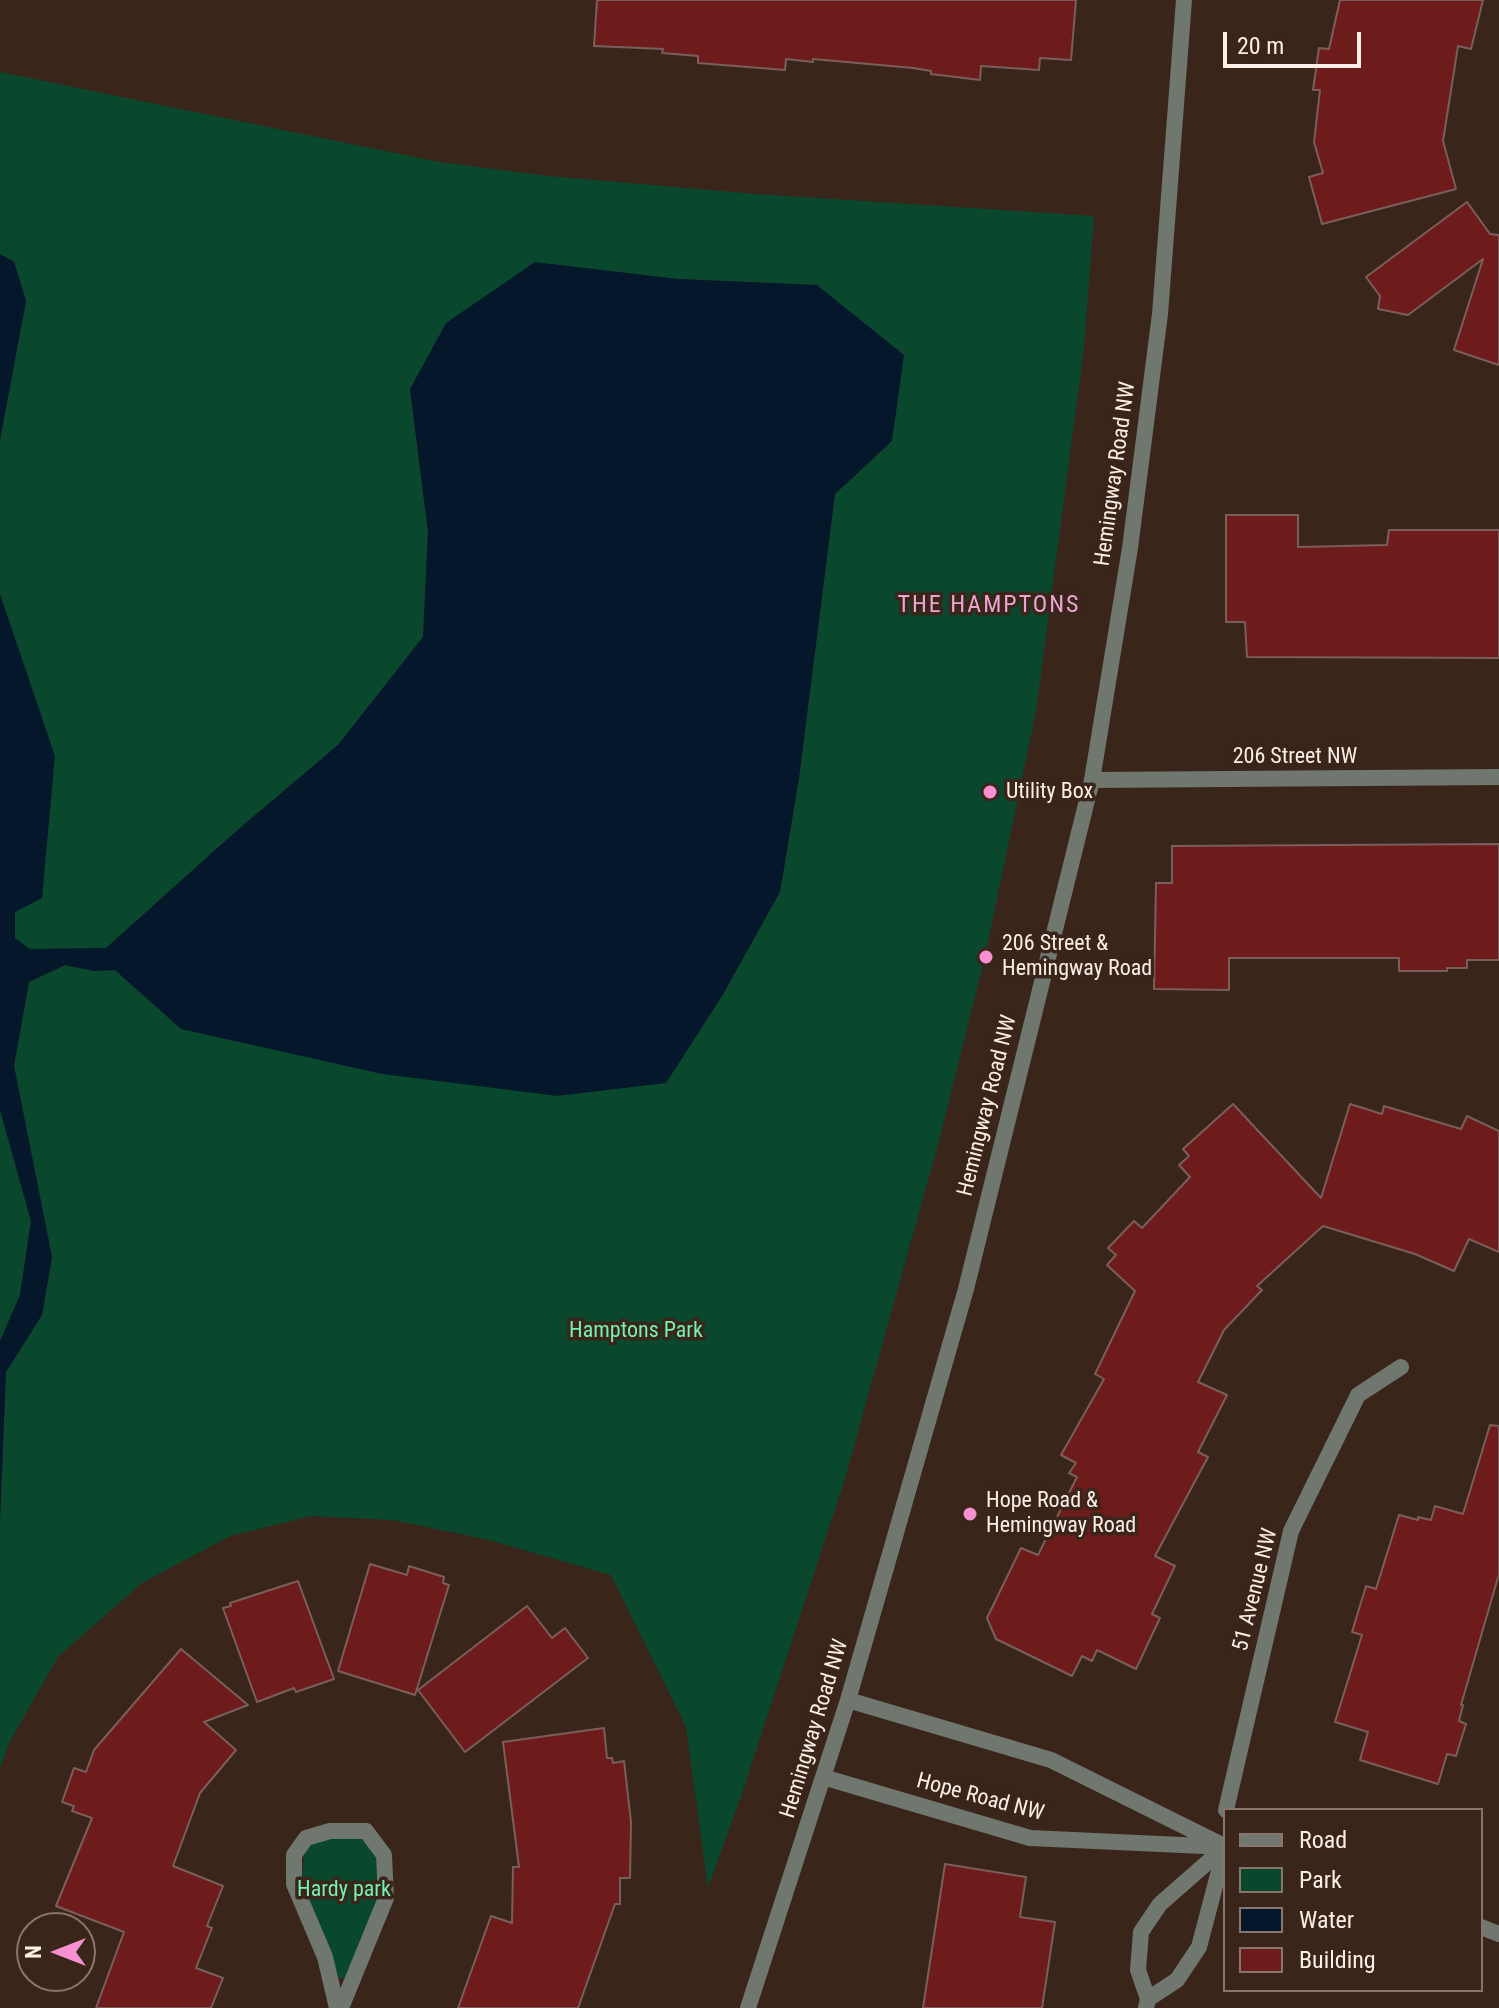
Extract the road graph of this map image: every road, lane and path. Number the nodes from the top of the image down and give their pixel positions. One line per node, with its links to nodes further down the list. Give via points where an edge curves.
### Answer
1 (1184, 0): 3 (street, Hemingway Road NW, via 1160,314 1130,548)
2 (1499, 777): 3 (street, 206 Street NW)
3 (1092, 780): 5 (street, Hemingway Road NW, via 966,1289)
4 (1401, 1367): 7 (street, 51 Avenue NW, via 1358,1395 1291,1531)
5 (848, 1700): 6 (street, Hemingway Road NW); 8 (street, via 1051,1760)
6 (823, 1777): 9 (street, Hope Road NW, via 1030,1838); 14 (street, Hemingway Road NW)
7 (1226, 1808)
8 (1223, 1846)
9 (1223, 1847)
10 (1223, 1849): 12 (street, via 1160,1904 1141,1932 1138,1970)
11 (1223, 1855): 12 (street, via 1199,1947 1177,1980)
12 (1147, 2003)
13 (339, 2008): 13 (street, via 325,1957 294,1884 294,1855 306,1838 330,1831 366,1831 384,1855 386,1898)
14 (748, 2008)

